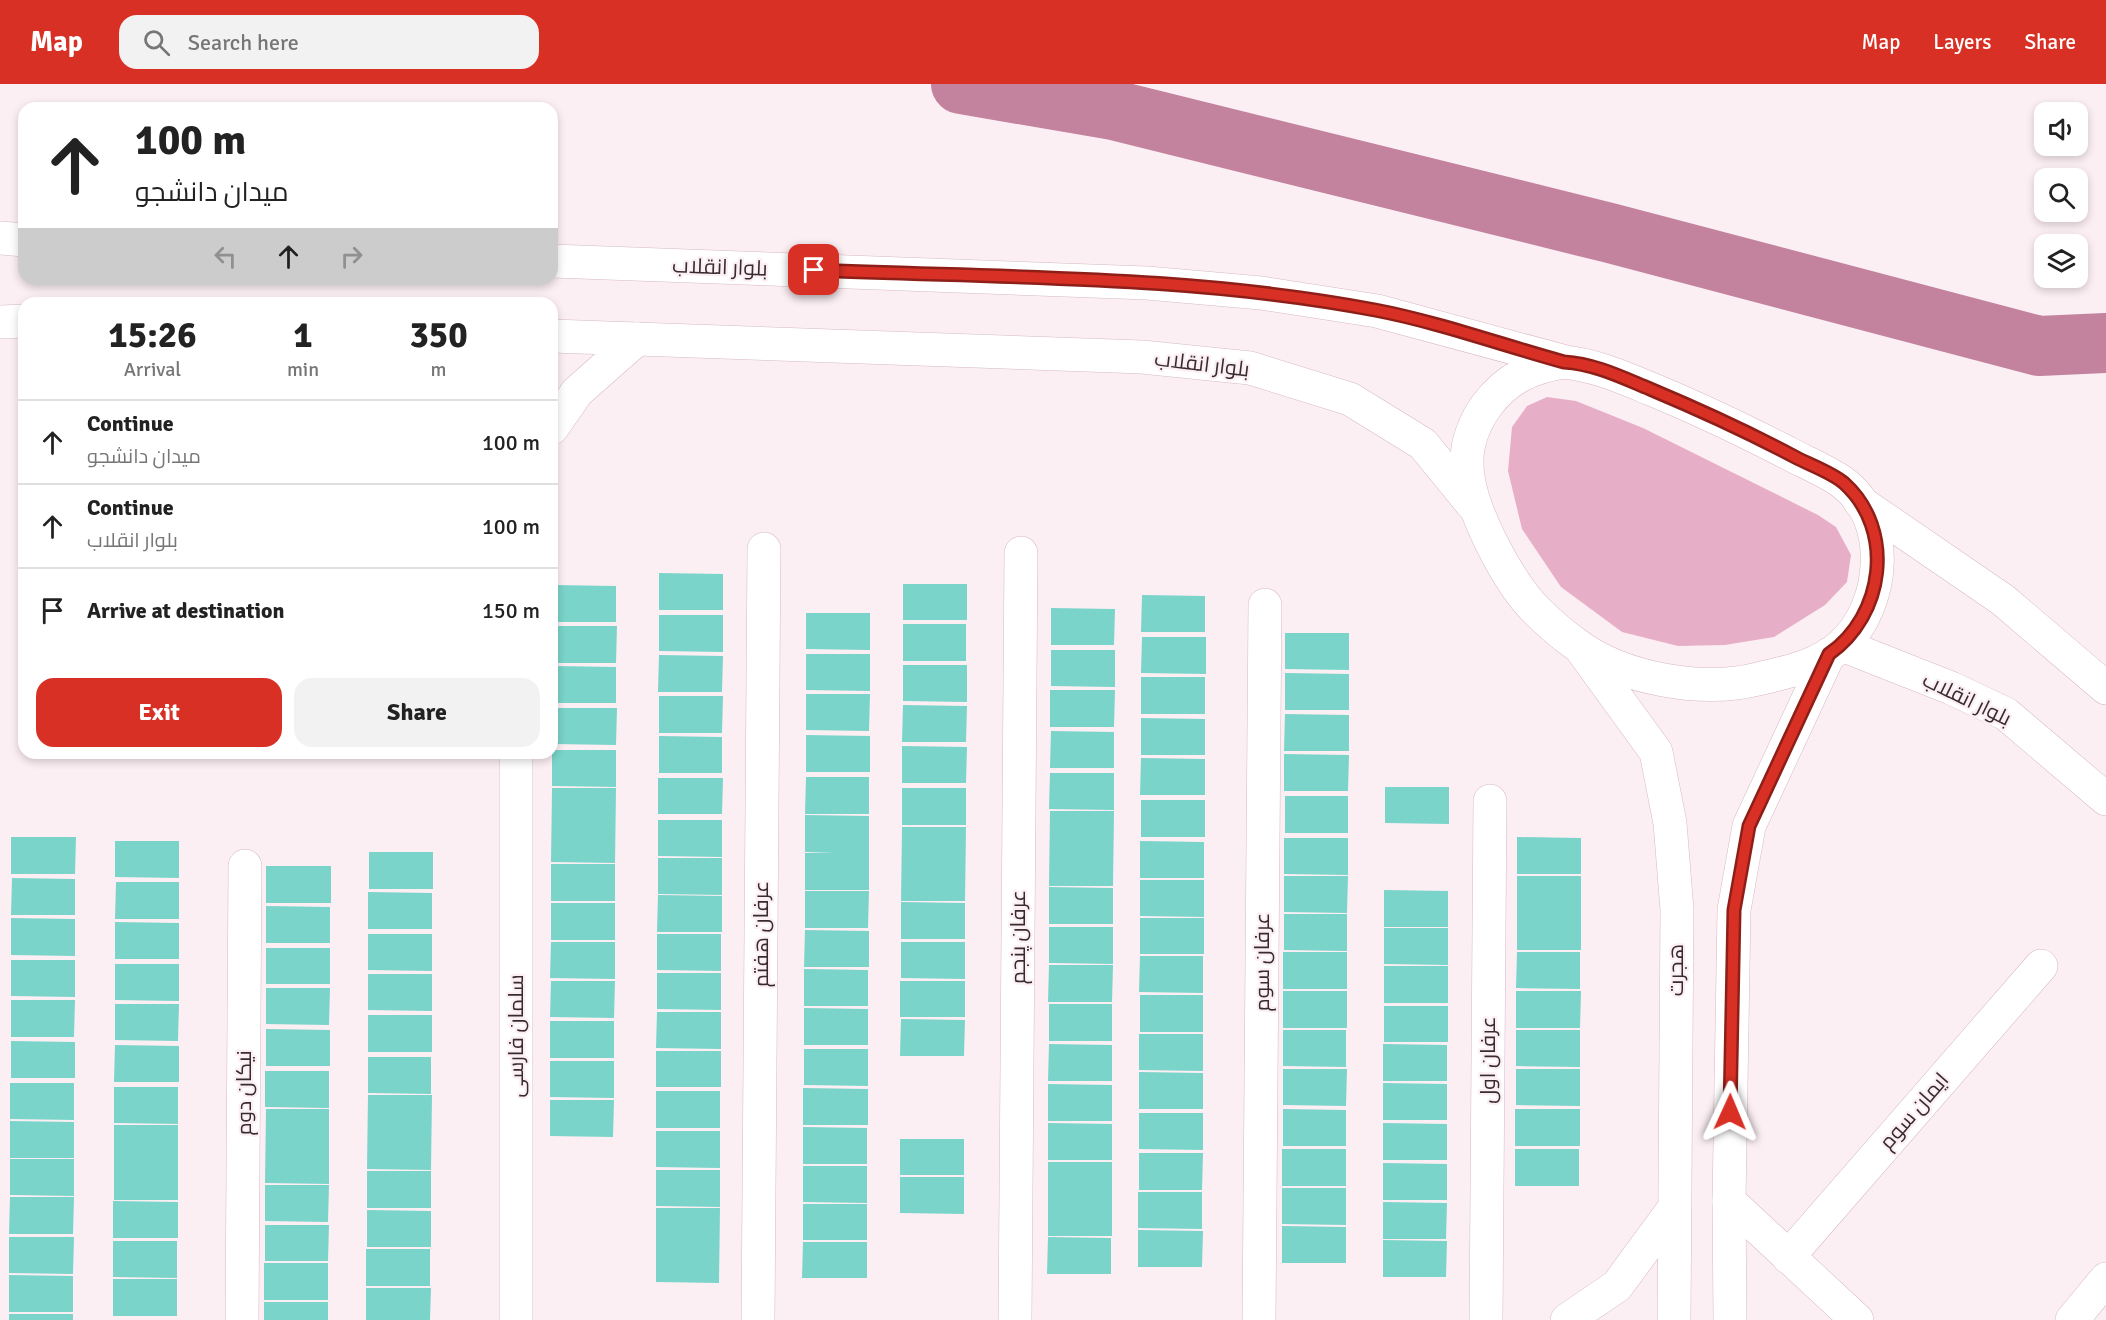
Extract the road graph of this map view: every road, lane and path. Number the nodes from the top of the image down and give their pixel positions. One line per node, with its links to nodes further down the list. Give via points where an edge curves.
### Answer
1 (0, 238): 2 (main road)
2 (18, 240)
3 (558, 261): 8 (main road, بلوار انقلاب, via 1147,283 1250,292 1377,311)
4 (18, 321): 5 (main road)
5 (0, 322)
6 (558, 336): 7 (main road, بلوار انقلاب)
7 (637, 339): 9 (main road, via 577,392); 11 (main road, بلوار انقلاب, via 1142,357 1250,368 1350,399 1423,444)
8 (1564, 362): 10 (main road, via 1590,364 1719,417 1843,482); 11 (main road, via 1539,366 1515,377 1495,393 1480,414 1470,438 1466,463)
9 (558, 419)
10 (1860, 502): 16 (main road, via 1877,551 1877,577 1867,610); 17 (main road, via 2003,600)
11 (1479, 513): 15 (main road, via 1502,565 1536,610)
12 (764, 549): 29 (main road, عرفان هفتم)
13 (1021, 553): 30 (main road, عرفان پنجم)
14 (1265, 605): 31 (main road, عرفان سوم)
15 (1579, 646): 16 (main road, via 1630,671 1685,684 1741,683 1796,669); 24 (main road, هجرت, via 1656,752 1670,823 1677,910)
16 (1835, 650): 19 (main road, بلوار انقلاب, via 1951,688 2006,714); 23 (main road, via 1749,826 1734,910)
17 (2106, 688)
18 (516, 759): 28 (main road, سلمان فارسی)
19 (2106, 799)
20 (1490, 801): 32 (main road, عرفان اول)
21 (245, 866): 27 (main road, نیکان دوم)
22 (2041, 966): 25 (main road, ایمان سوم)
23 (1729, 1201): 25 (main road); 35 (main road)
24 (1675, 1207): 33 (main road, via 1617,1286); 34 (main road, هجرت)
25 (1788, 1257): 36 (main road)
26 (2106, 1279): 37 (main road)
27 (242, 1320)
28 (516, 1320)
29 (758, 1320)
30 (1015, 1320)
31 (1259, 1320)
32 (1486, 1320)
33 (1567, 1320)
34 (1674, 1320)
35 (1730, 1320)
36 (1857, 1320)
37 (2072, 1320)

